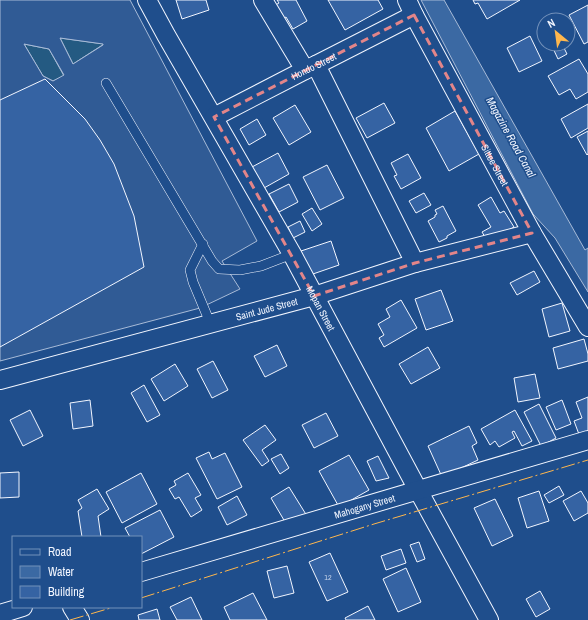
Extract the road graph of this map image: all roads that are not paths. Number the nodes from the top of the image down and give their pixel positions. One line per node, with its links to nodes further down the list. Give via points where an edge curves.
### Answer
1 (147, 0): 6 (street, Mopan Street)
2 (263, 0): 4 (street)
3 (410, 7): 4 (street, Hondo Street); 7 (street, Sittee Street)
4 (310, 67): 6 (street, Hondo Street); 10 (street)
5 (106, 83): 8 (lane)
6 (214, 117): 9 (street, Mopan Street)
7 (532, 233): 10 (street, Saint Jude Street); 13 (street, Sittee Street)
8 (203, 244): 9 (lane, via 219,269 240,270 261,266); 12 (lane, via 190,270)
9 (292, 254): 11 (street, Mopan Street)
10 (415, 263): 11 (street, Saint Jude Street)
11 (314, 296): 12 (street, Saint Jude Street); 16 (street, Mopan Street)
12 (211, 324): 14 (street, Saint Jude Street)
13 (588, 327)
14 (0, 380)
15 (588, 440): 16 (street, Mahogany Street)
16 (418, 490): 17 (street, Mahogany Street); 22 (street, Mopan Street)
17 (142, 572)
18 (20, 608): 20 (street)
19 (73, 608): 21 (street)
20 (0, 614)
21 (80, 620)
22 (489, 620)

